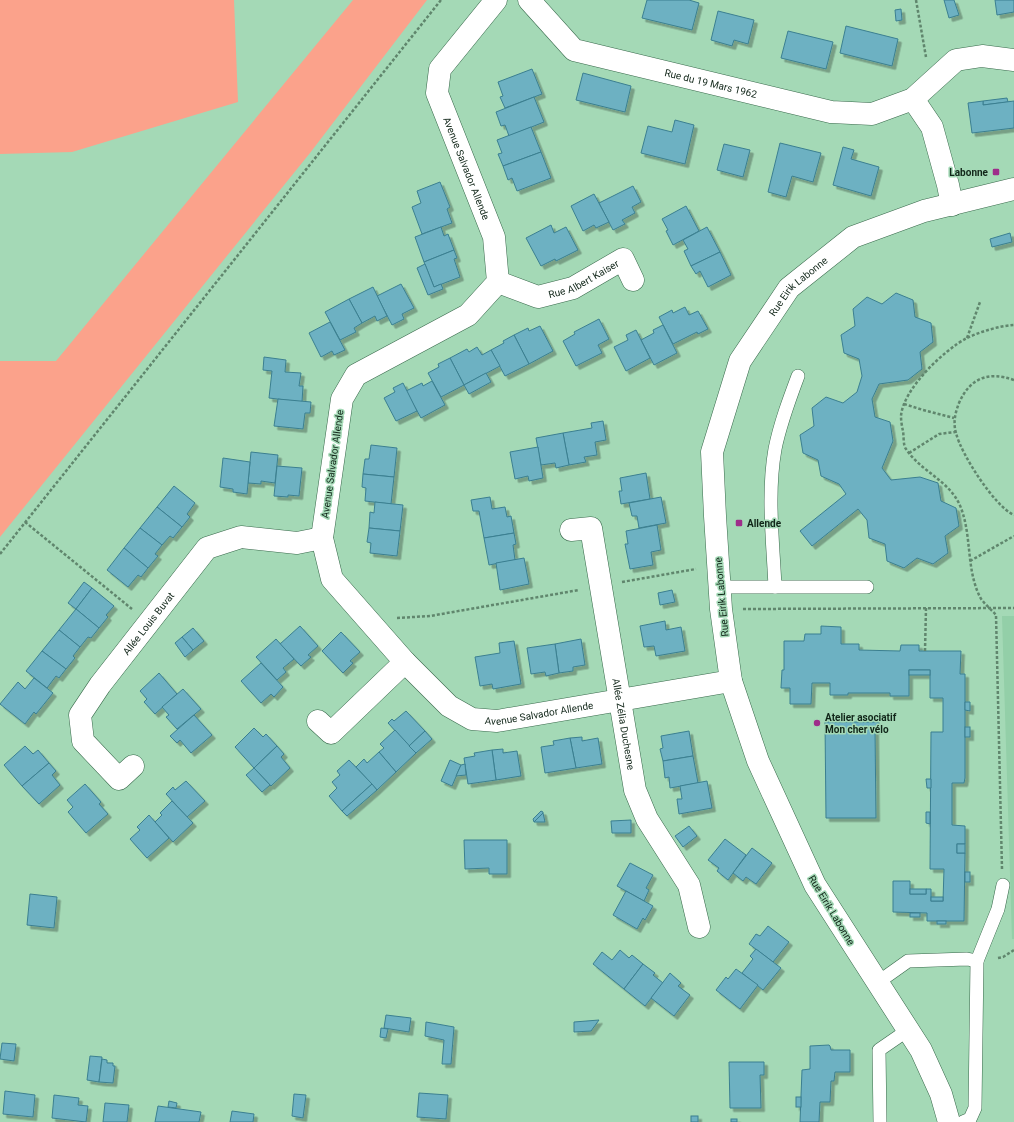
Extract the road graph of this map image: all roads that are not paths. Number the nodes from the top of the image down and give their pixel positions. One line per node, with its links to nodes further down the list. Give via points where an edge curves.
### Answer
1 (496, 0): 8 (street, Avenue Salvador Allende, via 440,69 437,92 494,238)
2 (529, 0): 4 (street, Rue du 19 Mars 1962, via 574,50 831,112 872,114)
3 (1014, 60): 4 (street, via 982,56 956,60)
4 (913, 99): 6 (street, via 932,127)
5 (1014, 189): 6 (street, Rue Eirik Labonne)
6 (952, 205): 12 (street, Rue Eirik Labonne, via 924,211 853,237 789,288 740,361 712,452)
7 (633, 280): 8 (street, Rue Albert Kaiser, via 623,259 573,288 538,297)
8 (498, 282): 11 (street, Avenue Salvador Allende, via 468,315 356,375 342,400)
9 (798, 376): 13 (lane, via 783,414 775,450 771,487)
10 (571, 530): 17 (street, Allée Zélia Duchesne, via 591,528)
11 (322, 538): 15 (street, Avenue Salvador Allende, via 332,579); 19 (street, Allée Louis Buvat, via 297,543 241,537 207,548 100,685 80,715 83,741 119,779)
12 (719, 587): 13 (lane); 16 (street, Rue Eirik Labonne)
13 (775, 587): 14 (lane)
14 (867, 587)
15 (405, 662): 17 (street, Avenue Salvador Allende, via 449,706 472,719 497,721); 18 (street, via 331,733)
16 (731, 681): 17 (street, Avenue Salvador Allende); 23 (street, Rue Eirik Labonne, via 758,761 815,885)
17 (621, 699): 21 (street, Allée Zélia Duchesne, via 635,790 648,819 689,885)
18 (318, 721)
19 (133, 766)
20 (1003, 885): 22 (lane, via 998,908)
21 (699, 927)
22 (977, 961): 23 (lane, via 908,961); 27 (lane, via 975,1108 970,1119)
23 (877, 983): 24 (street, Rue Eirik Labonne)
24 (908, 1030): 25 (lane, via 879,1050); 26 (street, Rue Eirik Labonne, via 921,1050 941,1094)
25 (880, 1122)
26 (949, 1122)
27 (963, 1122)

